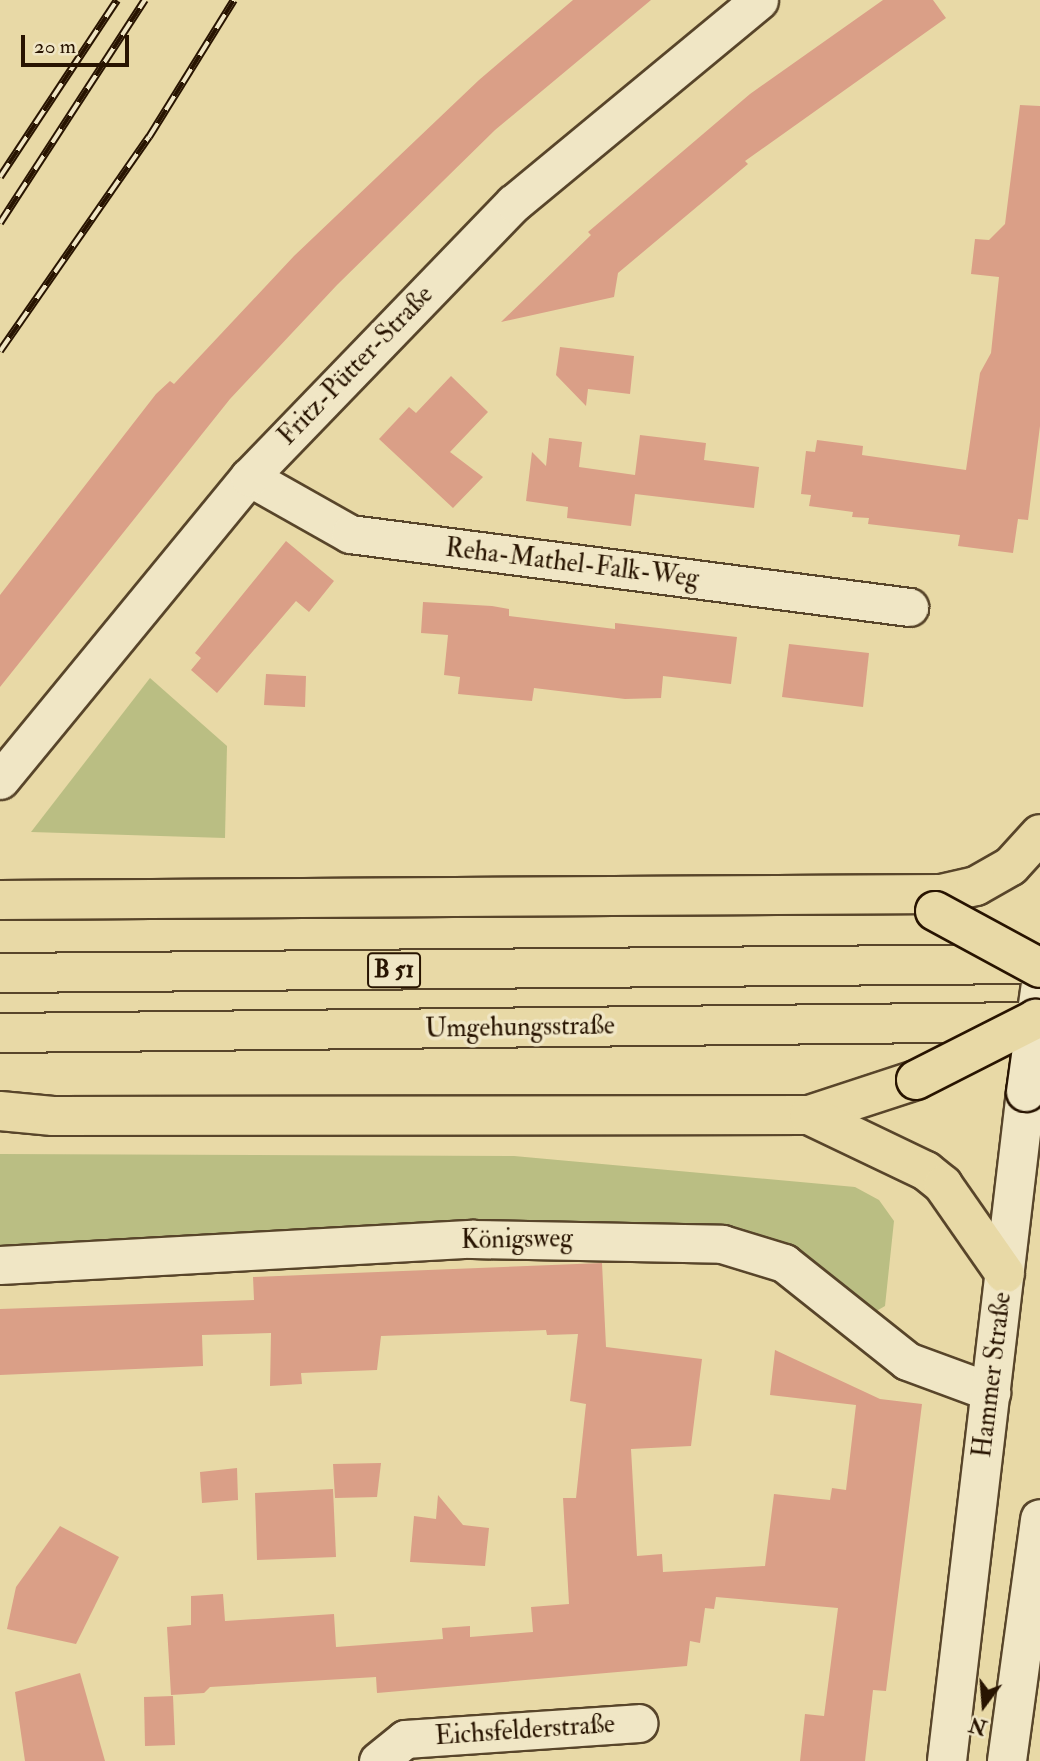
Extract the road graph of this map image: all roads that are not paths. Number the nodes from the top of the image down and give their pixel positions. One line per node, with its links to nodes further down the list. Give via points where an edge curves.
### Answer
1 (760, 0): 2 (street, Fritz-Pütter-Straße, via 514,203)
2 (249, 477): 3 (street, Reha-Mathel-Falk-Weg, via 350,534); 4 (street, Fritz-Pütter-Straße)
3 (909, 607)
4 (0, 780)
5 (1040, 834): 6 (highway, via 1011,866 976,886 941,894)
6 (885, 892): 7 (highway); 8 (highway, bridge, via 935,911)
7 (0, 900)
8 (1040, 966): 9 (highway, B 51)
9 (0, 974)
10 (1039, 1012): 11 (highway, Umgehungsstraße / B 51); 13 (highway, bridge, via 916,1080); 15 (main road, Hammer Straße, bridge)
11 (0, 1033)
12 (0, 1111): 13 (highway, via 53,1116)
13 (809, 1115): 15 (highway, via 926,1171 943,1185)
14 (0, 1265): 16 (street, Königsweg, via 472,1239 722,1244 784,1263 907,1361)
15 (1005, 1274): 16 (main road, Hammer Straße)
16 (991, 1392): 20 (main road, Hammer Straße)
17 (1040, 1520): 21 (main road)
18 (638, 1723): 19 (street, Eichsfelderstraße, via 405,1739)
19 (379, 1761)
20 (947, 1761)
21 (1007, 1761)

